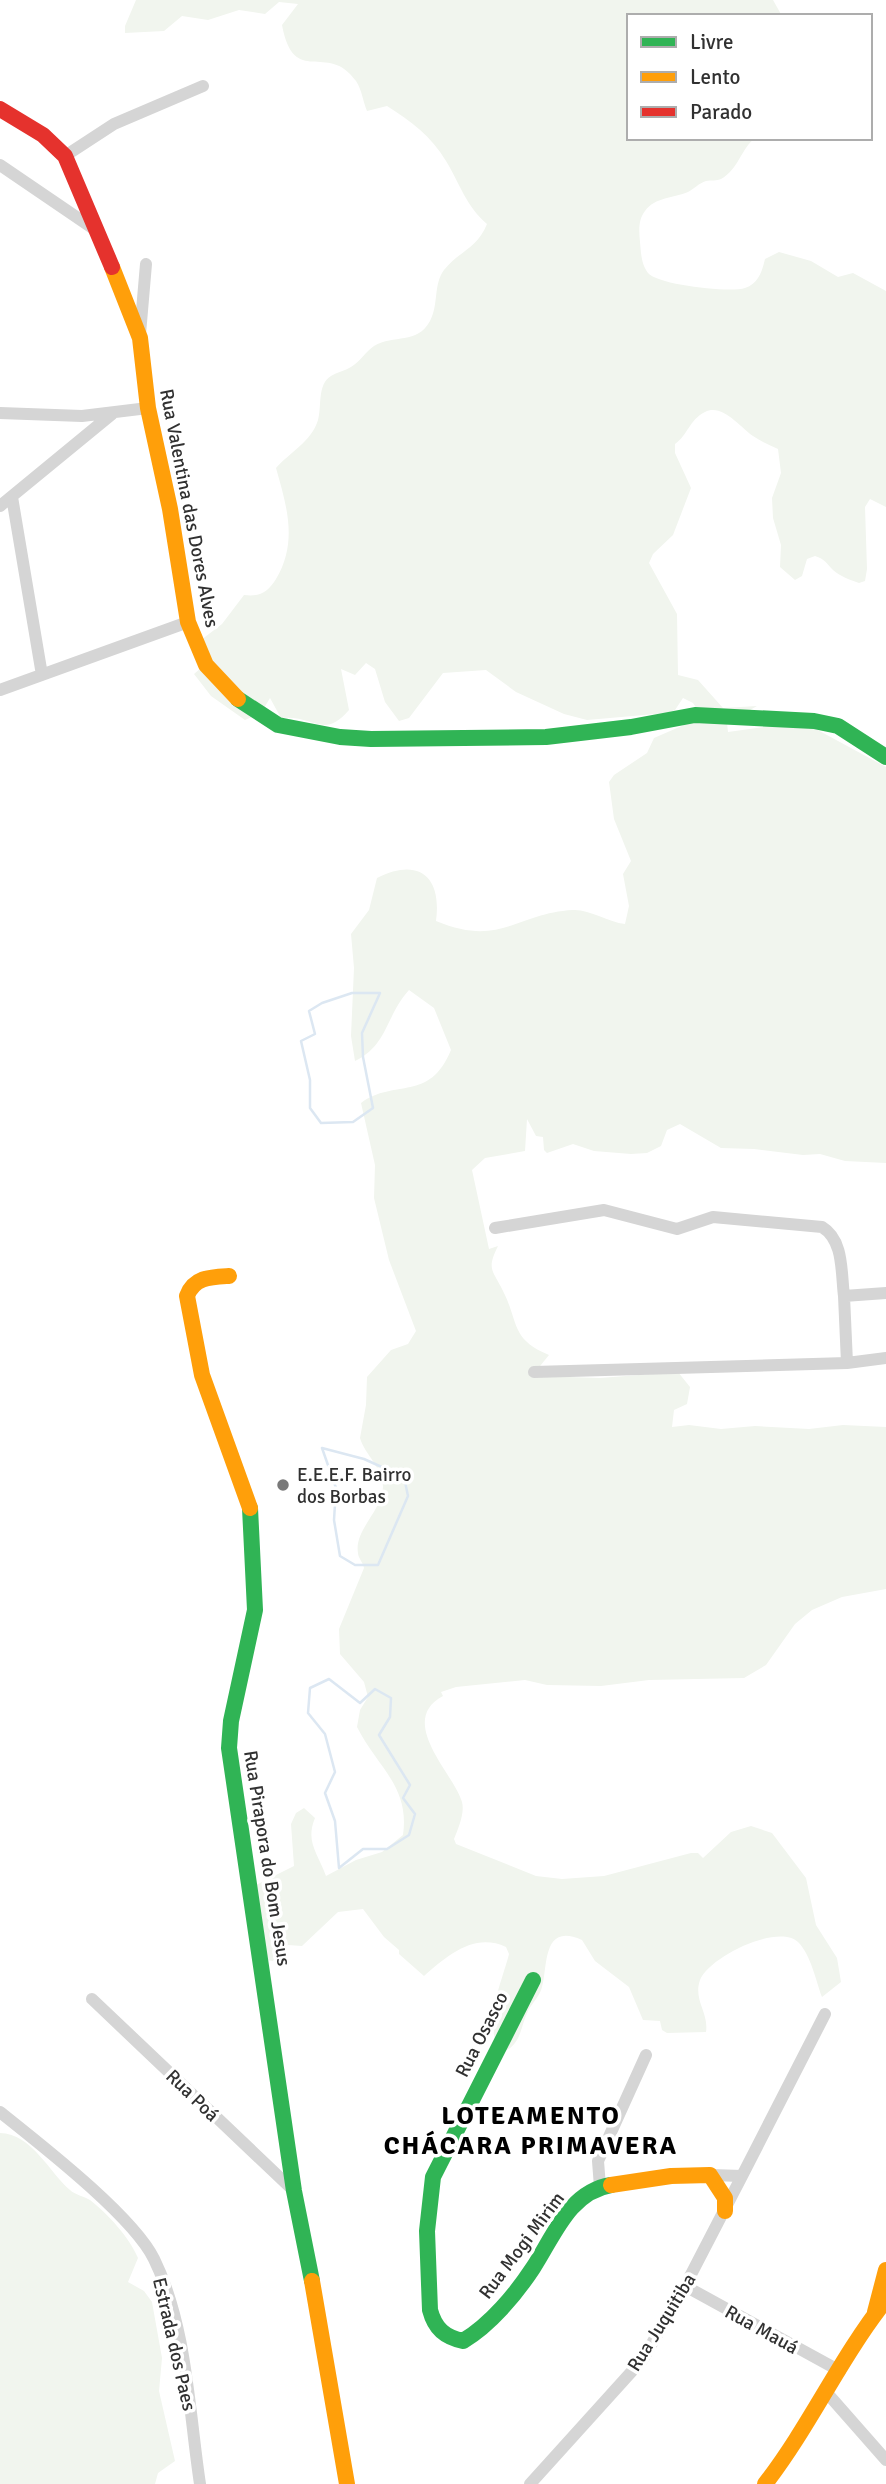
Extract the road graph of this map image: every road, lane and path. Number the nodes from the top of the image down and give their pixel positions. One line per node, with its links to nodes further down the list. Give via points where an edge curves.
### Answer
1 (203, 86): 3 (street, via 114,124)
2 (0, 109): 3 (street, Rua Valentina das Dores Alves, via 43,135)
3 (65, 156): 5 (street, Rua Valentina das Dores Alves)
4 (0, 165): 5 (street)
5 (94, 229): 7 (street, Rua Valentina das Dores Alves)
6 (146, 264): 7 (street)
7 (140, 338): 8 (street, Rua Valentina das Dores Alves)
8 (148, 408): 10 (street); 13 (street, Rua Valentina das Dores Alves)
9 (0, 413): 10 (street)
10 (113, 414): 11 (street)
11 (12, 497): 12 (street); 14 (street)
12 (0, 506)
13 (188, 622): 14 (street); 16 (street, Rua Valentina das Dores Alves, via 206,665 243,705 261,717 301,730 371,739 546,737 721,715 838,726)
14 (42, 675): 15 (street)
15 (0, 690)
16 (886, 757)
17 (495, 1228): 20 (street, via 594,1210 677,1229 713,1217 822,1227 834,1238)
18 (229, 1276): 33 (street, Rua Pirapora do Bom Jesus, via 203,1278 190,1287 187,1296 202,1374 253,1515 255,1610 229,1748)
19 (886, 1293): 20 (street)
20 (844, 1296): 22 (street)
21 (886, 1359): 22 (street)
22 (847, 1363): 23 (street)
23 (534, 1371)
24 (533, 1980): 29 (street, Rua Osasco)
25 (92, 1999): 33 (street, Rua Poá)
26 (825, 2014): 31 (street)
27 (646, 2055): 32 (street, via 597,2161)
28 (0, 2112): 42 (street, Estrada dos Paes, via 121,2218 154,2258 180,2346)
29 (447, 2145): 32 (street, Rua Mogi Mirim, via 433,2177 429,2201 428,2286 433,2321 454,2341 480,2331 532,2270 565,2214)
30 (710, 2175): 31 (street, Rua Mogi Mirim); 32 (street, Rua Mogi Mirim); 34 (street, via 725,2198)
31 (741, 2176): 34 (street, Rua Juquitiba)
32 (600, 2187)
33 (294, 2191): 43 (street, Rua Pirapora do Bom Jesus)
34 (725, 2211): 36 (street, Rua Juquitiba)
35 (886, 2270): 38 (street)
36 (685, 2287): 39 (street, Rua Mauá); 44 (street, Rua Juquitiba, via 643,2359)
37 (886, 2300): 38 (street)
38 (875, 2314): 39 (street)
39 (840, 2371): 40 (street)
40 (827, 2393): 41 (street); 45 (street, via 795,2447)
41 (886, 2460)
42 (200, 2484)
43 (347, 2484)
44 (530, 2484)
45 (765, 2484)

